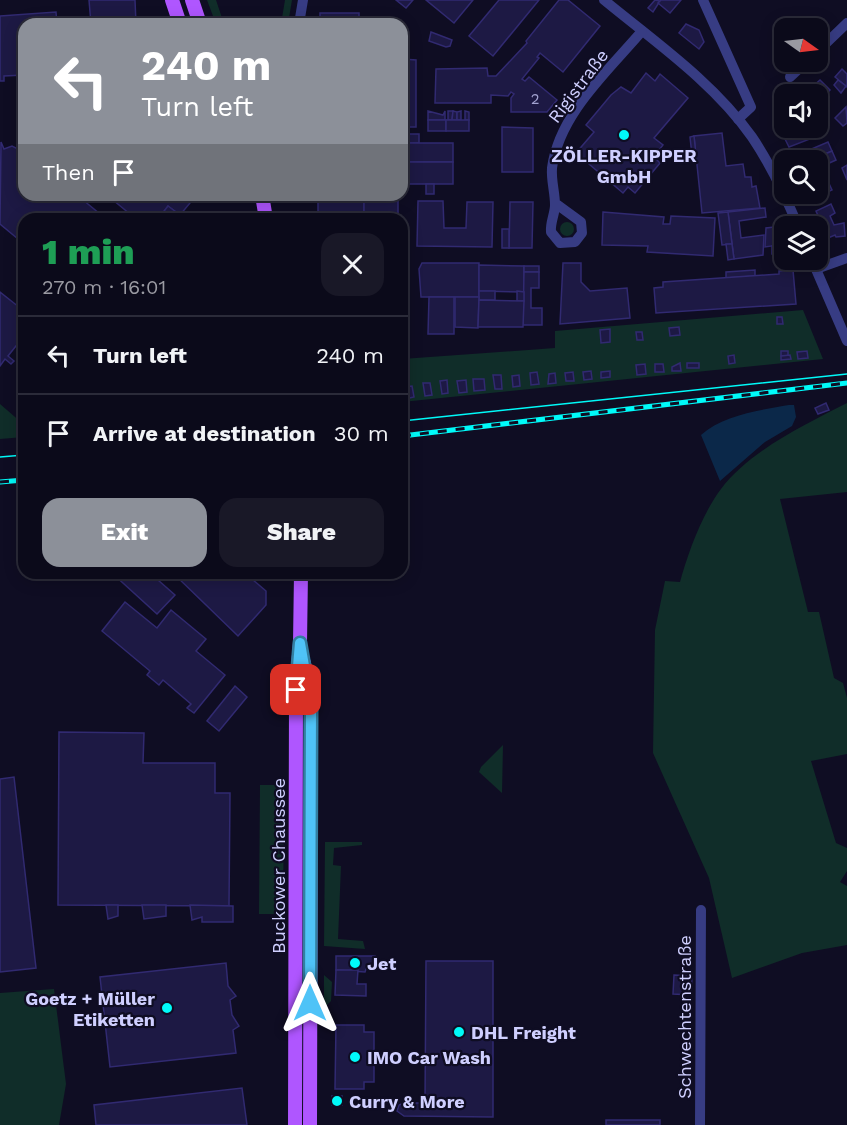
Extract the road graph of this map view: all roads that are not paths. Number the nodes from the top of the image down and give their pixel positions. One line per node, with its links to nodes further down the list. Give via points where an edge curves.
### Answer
1 (172, 0): 6 (main road)
2 (192, 0): 7 (main road)
3 (303, 0): 8 (street)
4 (604, 0): 10 (street)
5 (703, 0): 14 (street, via 751,107)
6 (178, 18)
7 (198, 18)
8 (300, 18)
9 (847, 24): 11 (street)
10 (642, 31): 14 (street); 15 (street, Rigistraße, via 566,125 552,169)
11 (828, 42)
12 (795, 72): 13 (street)
13 (790, 77)
14 (738, 119): 16 (street, via 767,162)
15 (555, 203)
16 (793, 216)
17 (847, 258): 18 (street)
18 (828, 261)
19 (817, 270): 20 (street)
20 (847, 341)
21 (301, 579): 22 (main road, Buckower Chaussee)
22 (300, 643): 24 (main road, Buckower Chaussee, via 296,690); 25 (main road, Buckower Chaussee, via 311,706)
23 (701, 910): 26 (street, Schwechtenstraße)
24 (295, 1125)
25 (310, 1125)
26 (700, 1125)

